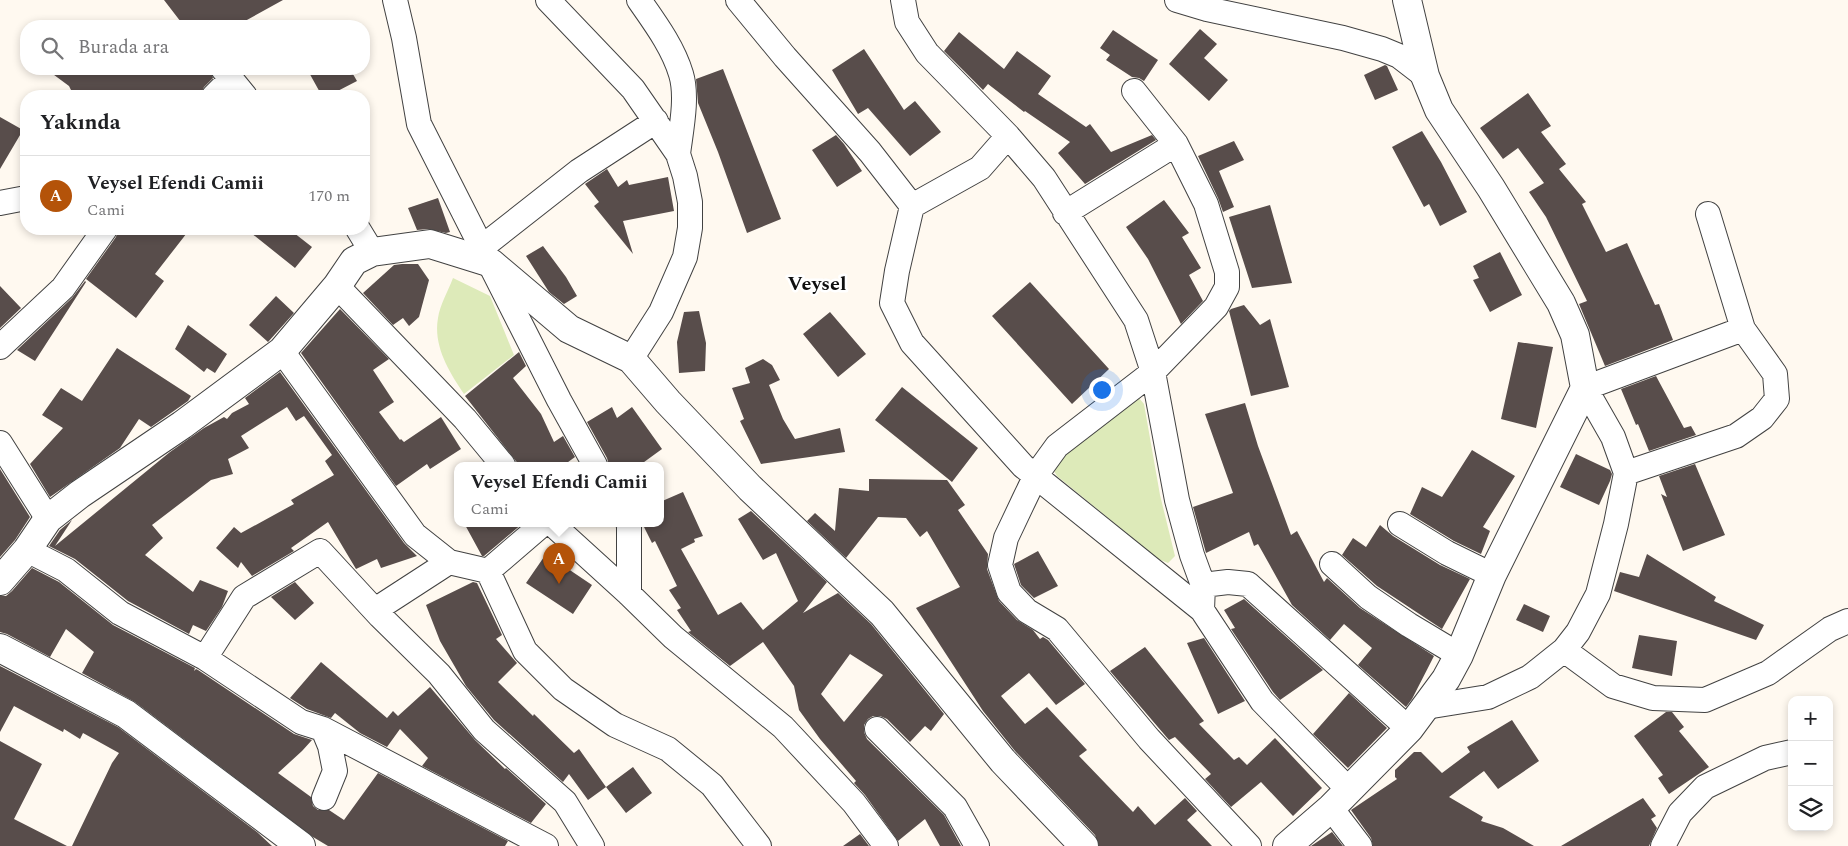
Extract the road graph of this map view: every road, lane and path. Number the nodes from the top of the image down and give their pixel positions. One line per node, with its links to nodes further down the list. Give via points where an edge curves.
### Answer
1 (395, 0): 23 (street, via 419,124)
2 (548, 0): 12 (street, via 633,89)
3 (639, 0): 15 (street, via 669,45 682,74 684,111)
4 (738, 0): 18 (street, via 784,58 870,152)
5 (903, 0): 13 (street, via 907,22 927,53)
6 (1177, 0): 8 (street, via 1382,49 1400,56)
7 (1407, 0): 8 (street)
8 (1425, 76): 30 (street, via 1439,110 1561,303 1576,335)
9 (233, 81): 10 (street)
10 (222, 90)
11 (1134, 90): 14 (street)
12 (656, 122): 15 (street); 23 (street, via 579,172)
13 (1008, 136): 18 (street, via 980,168); 19 (street, via 1044,178)
14 (1176, 144): 19 (street); 29 (street, via 1206,204 1227,272 1226,288 1216,307)
15 (678, 154): 28 (street, via 690,202 685,257 661,312)
16 (20, 199): 17 (street)
17 (0, 203)
18 (912, 206): 35 (street, via 892,303 912,343 1023,466)
19 (1065, 214): 29 (street, via 1136,320)
20 (1708, 214): 25 (street)
21 (101, 235): 26 (street, via 63,288)
22 (365, 240): 23 (street, via 430,244); 24 (street)
23 (486, 256): 28 (street, via 569,329); 33 (street, via 558,400)
24 (337, 286): 27 (street); 32 (street, via 465,419)
25 (1743, 329): 30 (street); 34 (street, via 1775,374 1777,399 1762,418 1736,436)
26 (0, 346)
27 (282, 351): 36 (street); 42 (street, via 415,535)
28 (631, 359): 69 (street, via 750,488 882,613 1003,761)
29 (1154, 372): 35 (street, via 1057,446); 47 (street, via 1177,500)
30 (1585, 388): 34 (street, via 1613,437); 45 (street)
31 (0, 443): 36 (street)
32 (501, 462)
33 (593, 462)
34 (1626, 473): 53 (street, via 1598,594 1578,632)
35 (1036, 475): 50 (street); 70 (street, via 1006,538 1000,565 1009,592 1027,611 1057,629 1149,739)
36 (48, 519): 41 (street)
37 (1400, 524): 45 (street, via 1446,553)
38 (539, 527): 44 (street)
39 (555, 527): 48 (street)
40 (629, 527): 48 (street)
41 (27, 550): 46 (street); 55 (street, via 66,570 120,613)
42 (449, 562): 44 (street); 49 (street)
43 (1332, 564): 54 (street, via 1368,597)
44 (488, 571): 66 (street, via 525,651 563,688 615,725 668,749 712,785)
45 (1492, 575): 54 (street)
46 (0, 581)
47 (1203, 585): 50 (street); 59 (street, via 1248,584)
48 (629, 594): 67 (street, via 673,637 783,727 854,803)
49 (375, 610): 55 (street, via 320,551 244,597); 65 (street, via 439,674 484,730 565,802)
50 (1202, 610): 62 (street, via 1262,701)
51 (1848, 622): 53 (street, via 1830,629 1768,673 1706,700 1653,698 1613,686)
52 (0, 648): 63 (street, via 126,714)
53 (1564, 650): 56 (street, via 1530,677 1488,698)
54 (1459, 655): 56 (street)
55 (205, 658): 57 (street, via 301,722)
56 (1426, 707): 59 (street)
57 (323, 729): 61 (street, via 335,771); 64 (street)
58 (877, 729): 68 (street, via 955,807)
59 (1409, 729): 62 (street)
60 (1788, 753): 73 (street, via 1765,758 1705,787 1680,813)
61 (324, 798)
62 (1340, 799): 71 (street); 72 (street)
63 (296, 844)
64 (546, 846)
65 (592, 846)
66 (759, 846)
67 (886, 846)
68 (977, 846)
69 (1084, 846)
70 (1249, 846)
71 (1287, 846)
72 (1360, 846)
73 (1663, 846)

